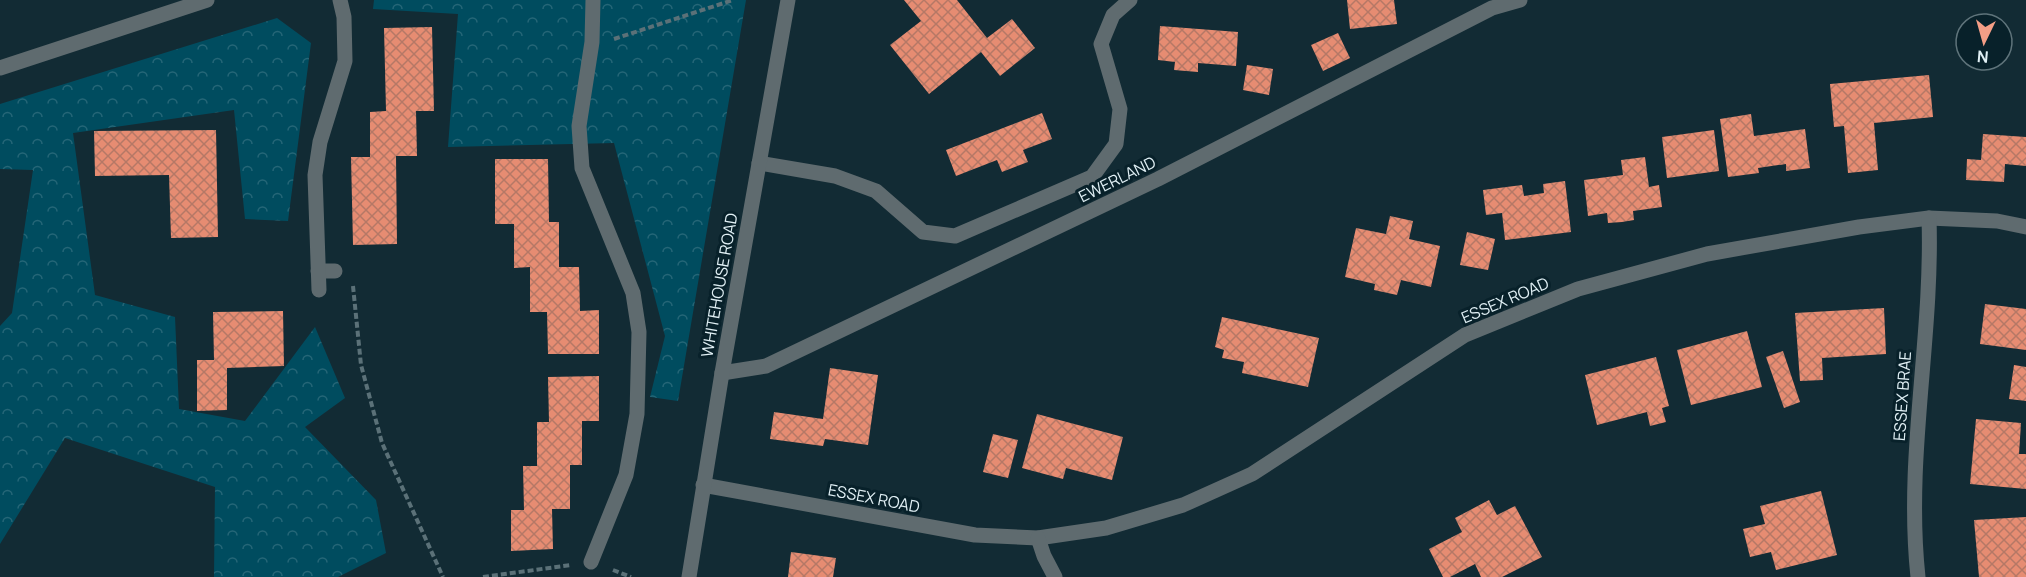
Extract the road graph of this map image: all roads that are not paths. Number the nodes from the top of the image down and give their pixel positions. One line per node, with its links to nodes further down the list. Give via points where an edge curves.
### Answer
1 (207, 0): 7 (street)
2 (340, 0): 11 (street, via 345,61 320,142 315,175)
3 (593, 0): 17 (street, via 592,42 579,126 582,168 633,293 639,332 637,414 626,475)
4 (788, 0): 8 (street, WHITEHOUSE ROAD)
5 (1130, 0): 8 (street, via 1113,15 1101,44 1120,110 1116,144 1092,177 955,236 923,232 876,191 835,176)
6 (1520, 0): 14 (street, EWERLAND, via 1492,8 1158,179 766,366)
7 (0, 68)
8 (759, 164): 14 (street, WHITEHOUSE ROAD)
9 (1929, 218): 10 (street, ESSEX ROAD, via 1997,221); 16 (street, ESSEX ROAD, via 1707,254 1578,289 1466,335 1252,474 1172,508 1106,528); 20 (street, ESSEX BRAE, via 1930,255 1915,463)
10 (2026, 227)
11 (318, 271): 12 (street); 13 (street)
12 (335, 271)
13 (319, 290)
14 (722, 373): 15 (street, WHITEHOUSE ROAD)
15 (703, 485): 16 (street, ESSEX ROAD, via 975,535); 18 (street, WHITEHOUSE ROAD)
16 (1038, 538): 19 (street)
17 (591, 562)
18 (689, 577)
19 (1055, 577)
20 (1918, 577)

